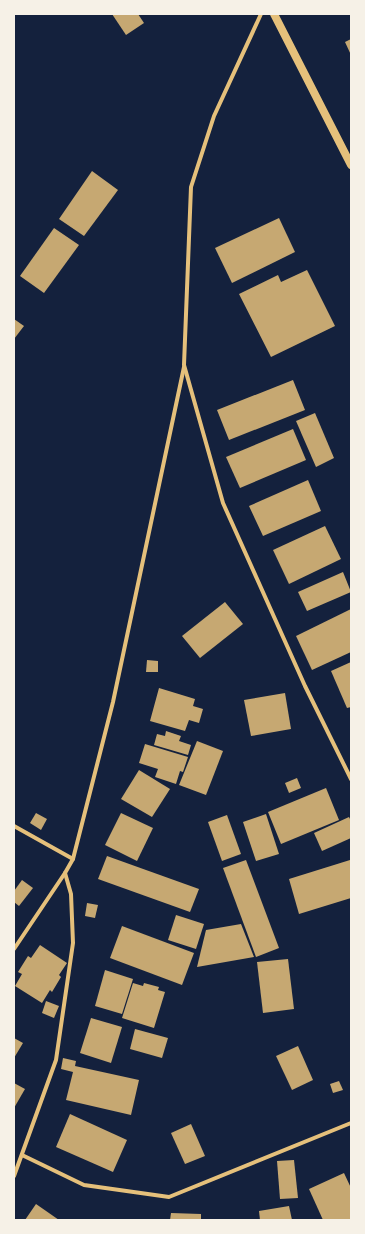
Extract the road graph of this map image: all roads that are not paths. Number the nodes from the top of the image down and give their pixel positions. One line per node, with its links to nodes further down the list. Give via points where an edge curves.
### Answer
1 (261, 14): 4 (street, via 214,116 191,187)
2 (274, 14): 3 (main road)
3 (351, 166)
4 (184, 365): 5 (street, via 223,503 305,686); 7 (street, via 113,702)
5 (351, 779)
6 (14, 826): 7 (street)
7 (73, 859): 8 (street)
8 (65, 873): 9 (street); 11 (street, via 71,894 73,942 56,1060)
9 (14, 948)
10 (351, 1123): 11 (street, via 169,1197 84,1185)
11 (22, 1154): 12 (street)
12 (14, 1176)

